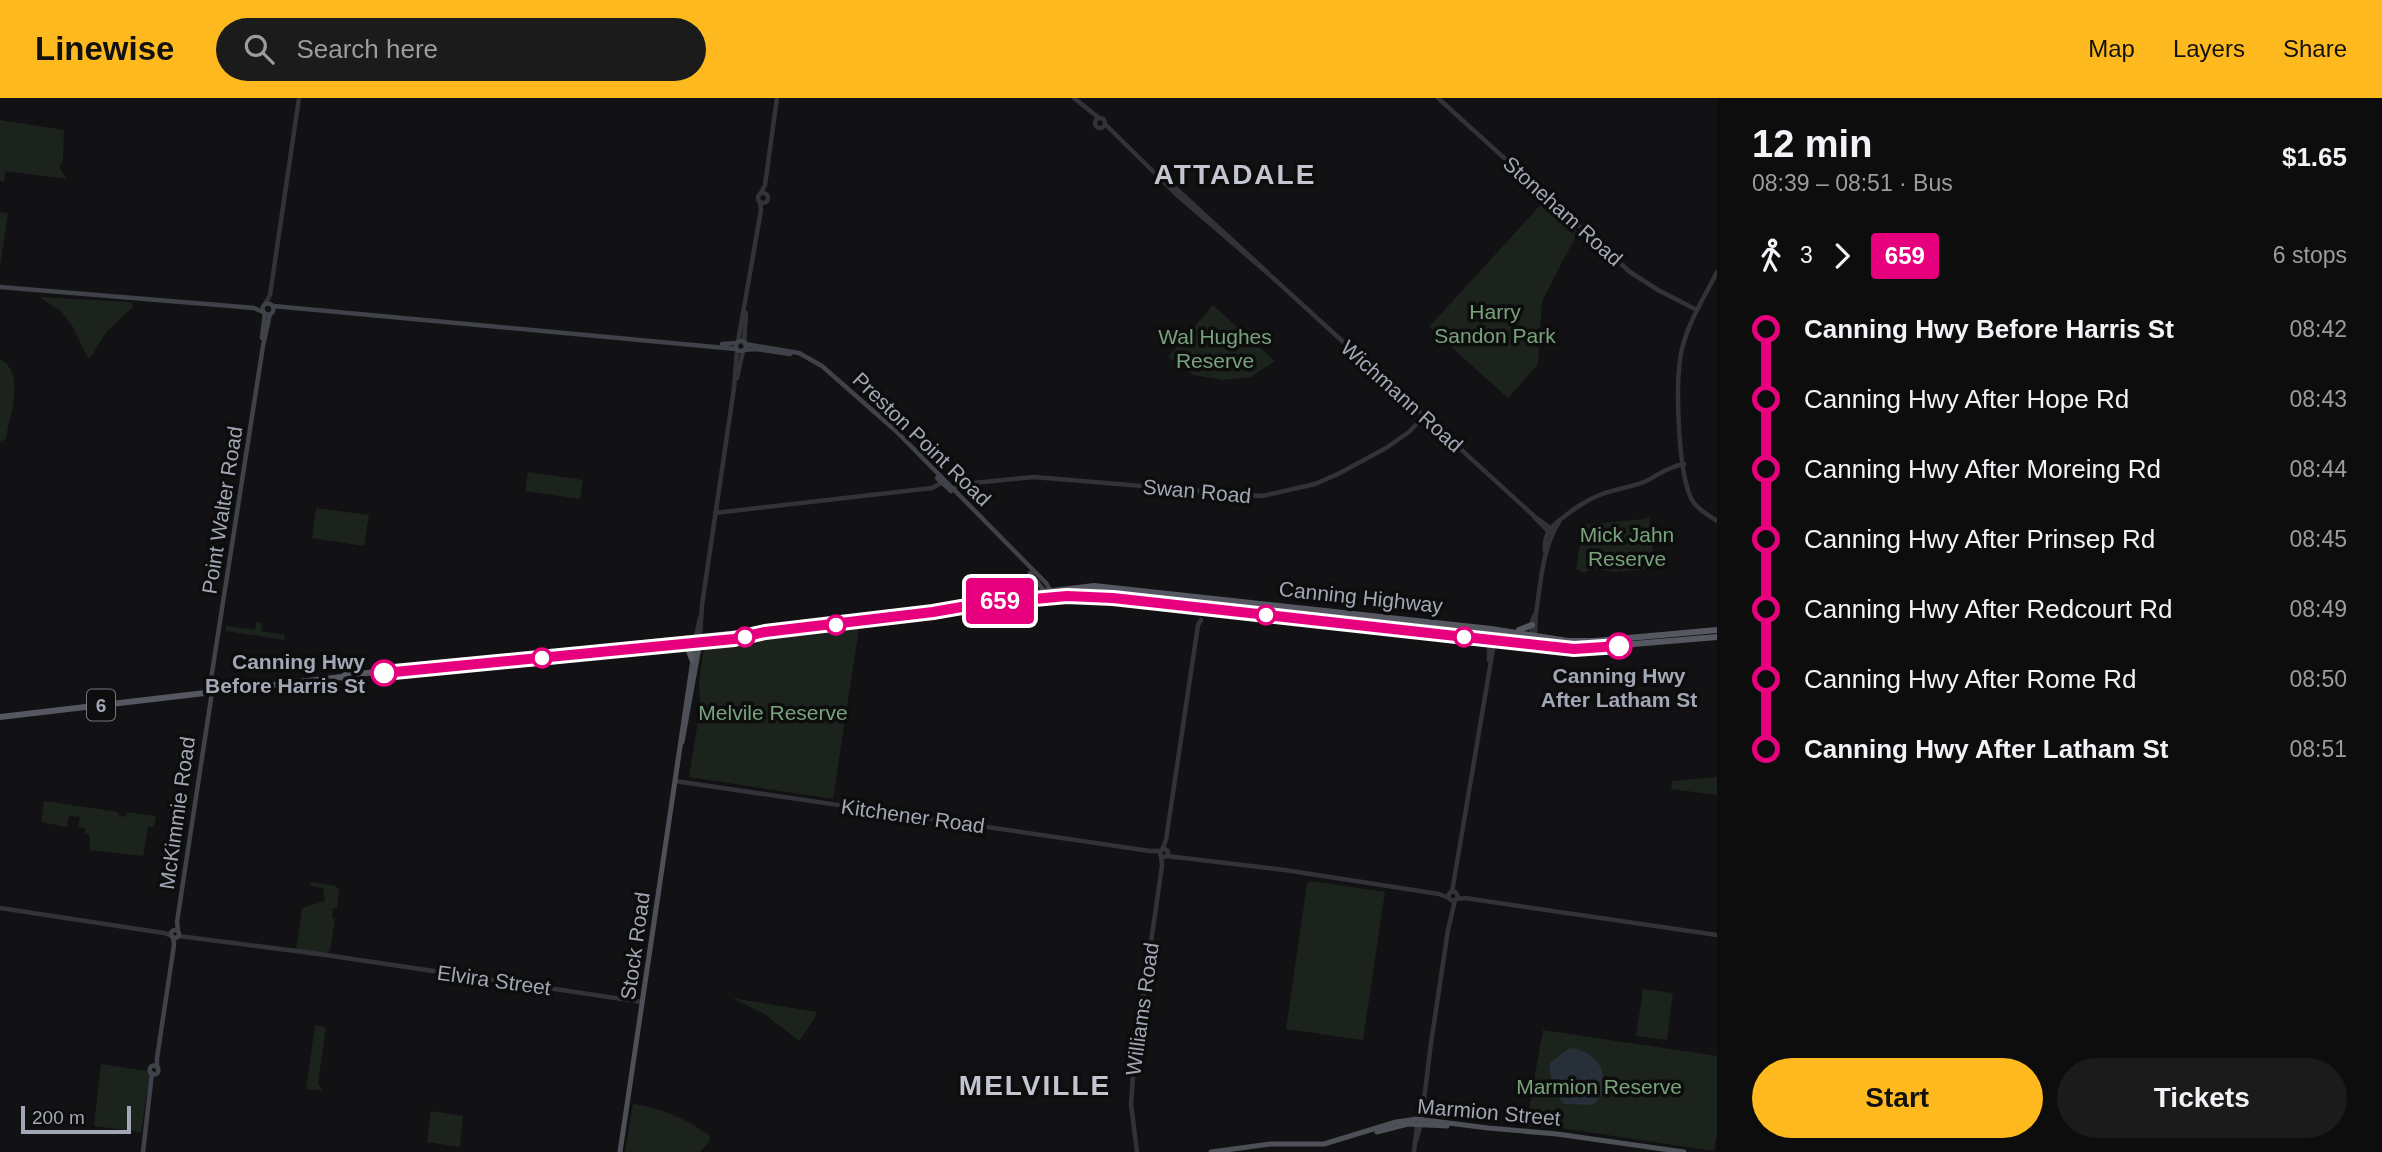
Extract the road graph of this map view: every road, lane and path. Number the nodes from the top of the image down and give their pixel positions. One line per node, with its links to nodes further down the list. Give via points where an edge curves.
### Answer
1 (299, 98): 11 (street, Point Walter Road)
2 (778, 98): 7 (street, Stock Road)
3 (1074, 98): 5 (street)
4 (1438, 98): 12 (street, Stoneham Road, via 1630,272)
5 (1097, 120): 6 (street, via 1103,119); 6 (street, via 1097,127)
6 (1104, 126): 14 (street, Wichmann Road)
7 (764, 194): 8 (street, Stock Road, via 758,198); 8 (street, Stock Road, via 769,199)
8 (763, 202): 13 (street, Stock Road)
9 (1717, 272): 12 (street)
10 (0, 287): 11 (main road, Preston Point Road)
11 (268, 309): 13 (main road, Preston Point Road); 40 (main road, Point Walter Road)
12 (1697, 310): 15 (street, via 1679,360)
13 (741, 346): 16 (main road, Preston Point Road, via 789,354 819,366); 18 (street, Stock Road)
14 (1424, 416): 17 (street, Swan Road, via 1386,448 1338,474 1262,496 1034,477); 20 (street, Wichmann Road)
15 (1684, 464): 19 (street, via 1690,495 1697,507); 20 (street, via 1590,499)
16 (944, 482): 17 (main road, Preston Point Road); 18 (street, via 935,488)
17 (951, 489): 22 (main road, Preston Point Road)
18 (715, 513): 33 (street, Stock Road)
19 (1717, 522)
20 (1551, 531): 24 (street, via 1544,547)
21 (1084, 586): 22 (highway, Canning Highway / 6); 23 (highway); 27 (highway, Canning Highway / 6)
22 (1049, 594): 23 (highway, Canning Highway / 6); 33 (highway, Canning Highway / 6)
23 (1085, 596): 34 (highway, Canning Highway / 6)
24 (1535, 613): 26 (street); 31 (street)
25 (1202, 621): 47 (street, Williams Road)
26 (1532, 625): 30 (highway); 31 (street)
27 (1478, 627): 28 (highway, Canning Highway / 6); 34 (street)
28 (1504, 630): 30 (highway, Canning Highway / 6); 34 (street)
29 (1717, 630): 31 (highway, Canning Highway / 6, via 1595,642)
30 (1514, 632): 31 (highway, Canning Highway / 6)
31 (1532, 635): 35 (street); 37 (street)
32 (1717, 637): 37 (highway, Canning Highway / 6, via 1593,649)
33 (698, 639): 36 (highway, Canning Highway / 6); 38 (main road, Stock Road); 39 (highway, Canning Highway / 6); 45 (main road, Stock Road)
34 (1492, 640): 35 (highway, Canning Highway / 6); 48 (street)
35 (1520, 643): 37 (highway, Canning Highway / 6)
36 (681, 644): 38 (highway); 39 (highway, Canning Highway / 6)
37 (1546, 646)
38 (692, 659): 45 (main road, Stock Road)
39 (498, 660): 41 (highway, Canning Highway / 6)
40 (213, 678): 41 (main road); 42 (main road, Point Walter Road)
41 (222, 690): 42 (highway, Canning Highway / 6)
42 (207, 692): 43 (main road, McKimmie Road); 43 (main road, McKimmie Road); 44 (highway, Canning Highway / 6)
43 (208, 709): 50 (main road, McKimmie Road)
44 (0, 717)
45 (681, 745): 46 (main road, Stock Road)
46 (675, 781): 47 (street, Kitchener Road); 52 (main road, Stock Road)
47 (1164, 853): 48 (street, Kitchener Road); 56 (street, Williams Road, via 1130,1104)
48 (1453, 896): 51 (street, Kitchener Road); 53 (street)
49 (0, 908): 50 (street, Elvira Street)
50 (176, 934): 52 (street, Elvira Street); 54 (main road, McKimmie Road)
51 (1717, 935)
52 (642, 1002): 55 (main road, Stock Road)
53 (1419, 1122): 57 (main road, Marmion Street, via 1396,1122 1324,1144 1264,1144); 58 (main road, Marmion Street, via 1326,1147); 59 (street); 60 (main road, Marmion Street); 61 (main road, Marmion Street, via 1558,1133)
54 (143, 1152)
55 (620, 1152)
56 (1137, 1152)
57 (1211, 1152)
58 (1229, 1152)
59 (1414, 1152)
60 (1665, 1152)
61 (1684, 1152)

